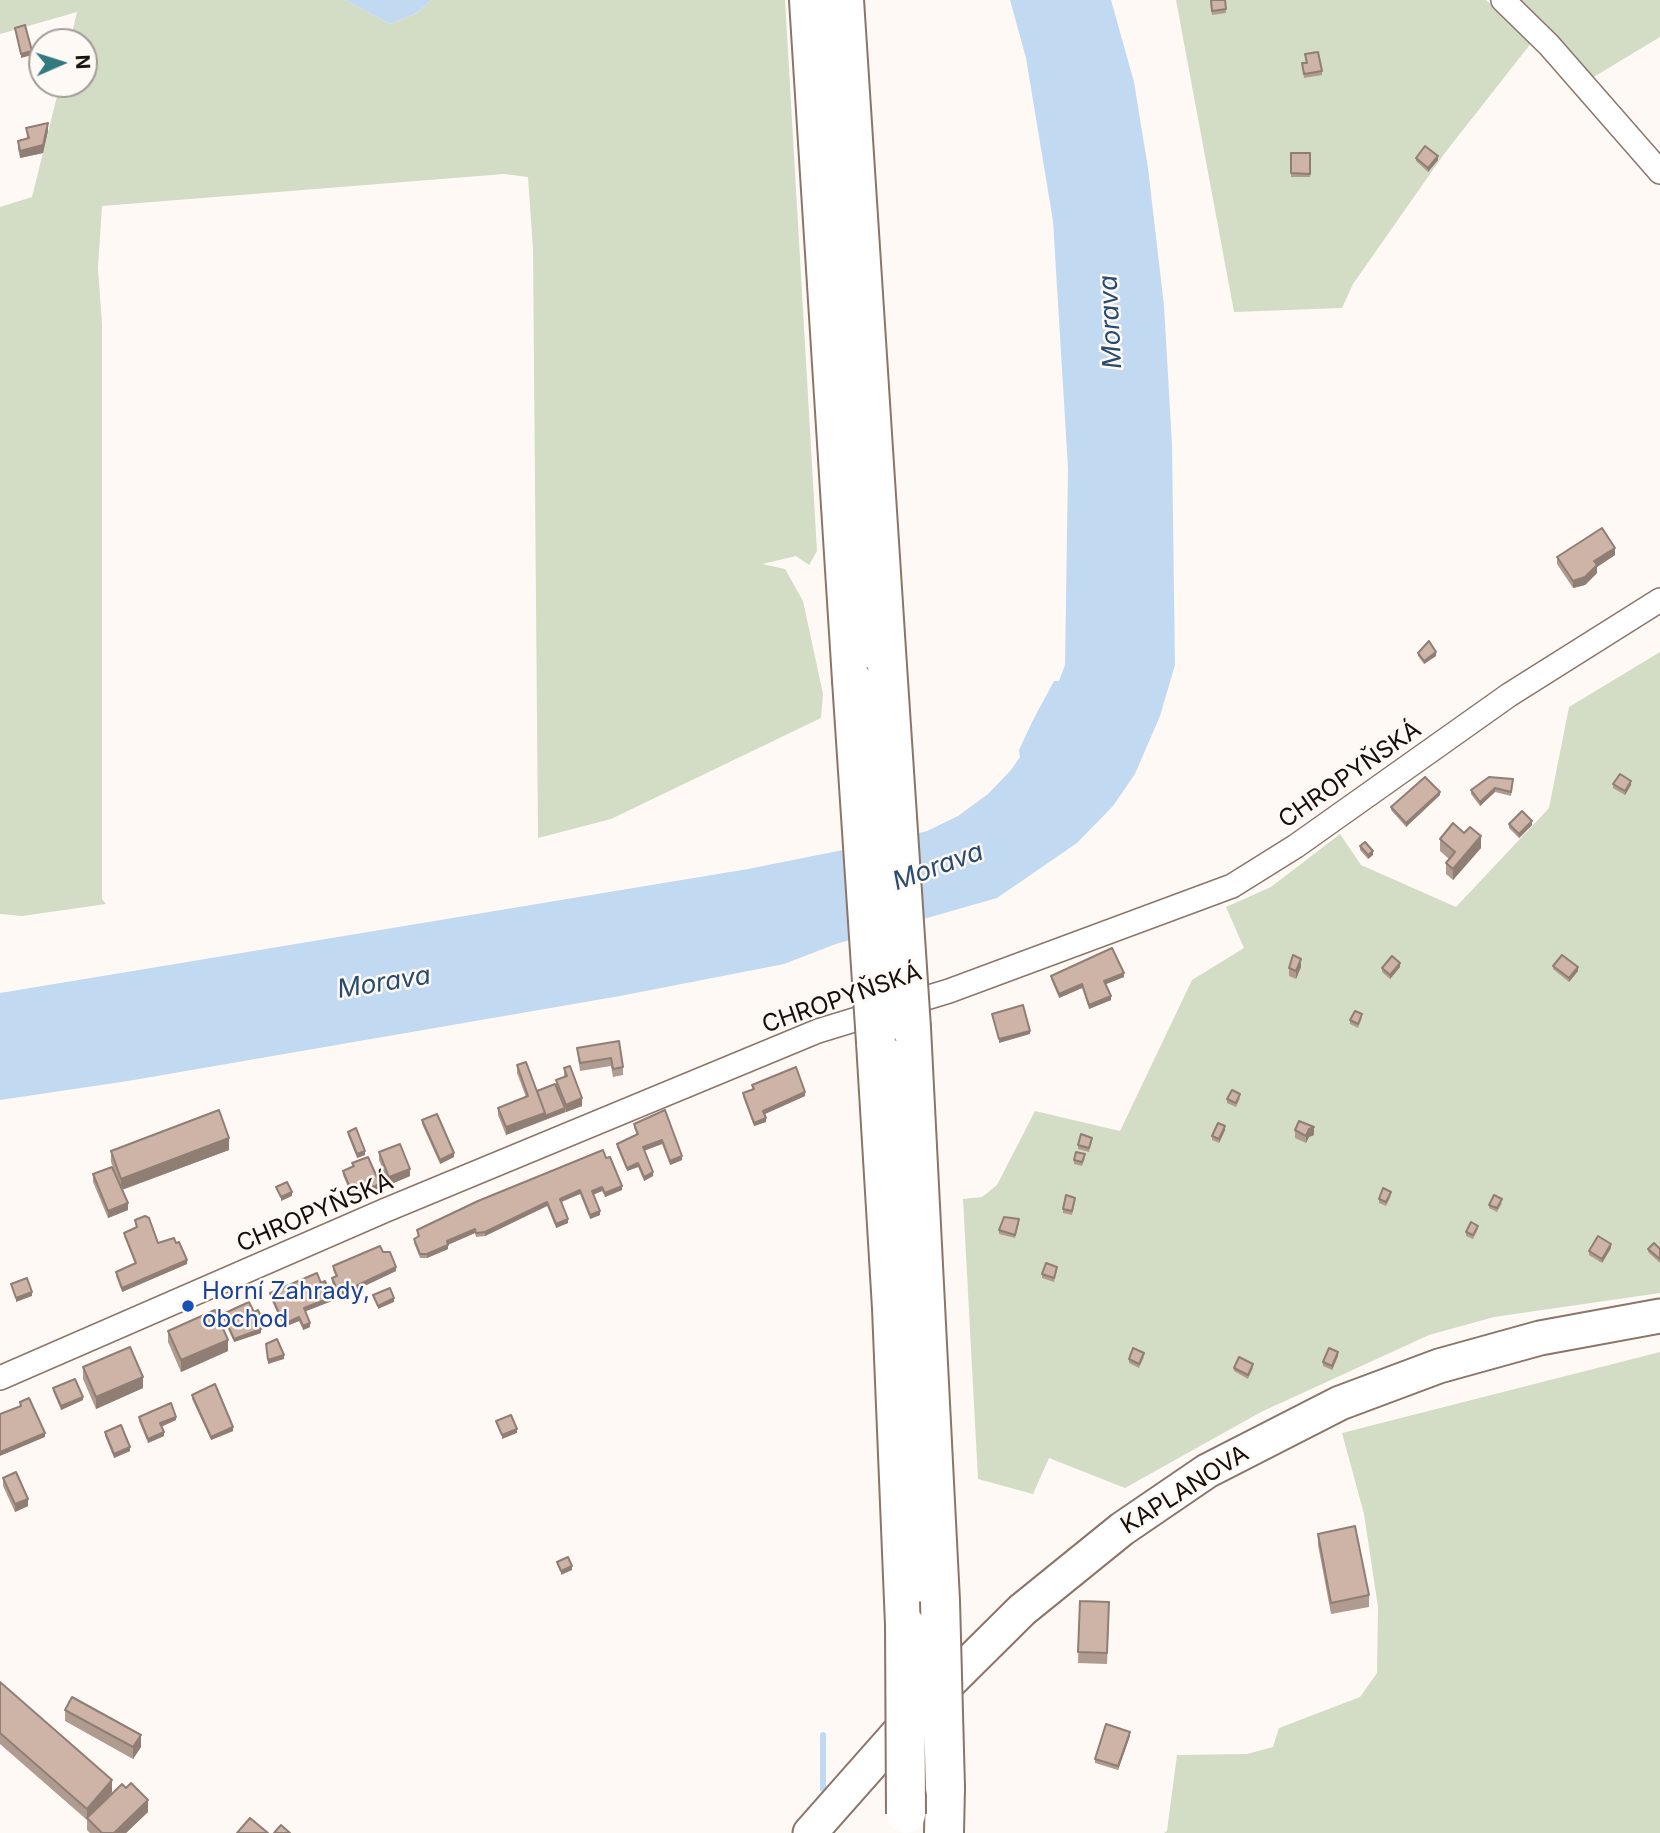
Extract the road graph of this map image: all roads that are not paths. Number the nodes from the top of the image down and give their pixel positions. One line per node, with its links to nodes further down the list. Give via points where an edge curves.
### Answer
1 (809, 0): 6 (highway)
2 (844, 0): 6 (highway)
3 (1503, 0): 4 (street, via 1549,45)
4 (1660, 172)
5 (1660, 600): 8 (street, CHROPYŇSKÁ, via 1509,695 1232,886 949,991 818,1031 386,1210)
6 (870, 673): 9 (highway, bridge, via 876,1042 905,1625); 11 (highway, bridge, via 911,1028 940,1601)
7 (1660, 1316): 10 (main road, KAPLANOVA, via 1540,1338 1439,1366 1340,1403 1207,1471 1122,1529 1022,1610 901,1730)
8 (0, 1378)
9 (906, 1824)
10 (810, 1833)
11 (944, 1833)

